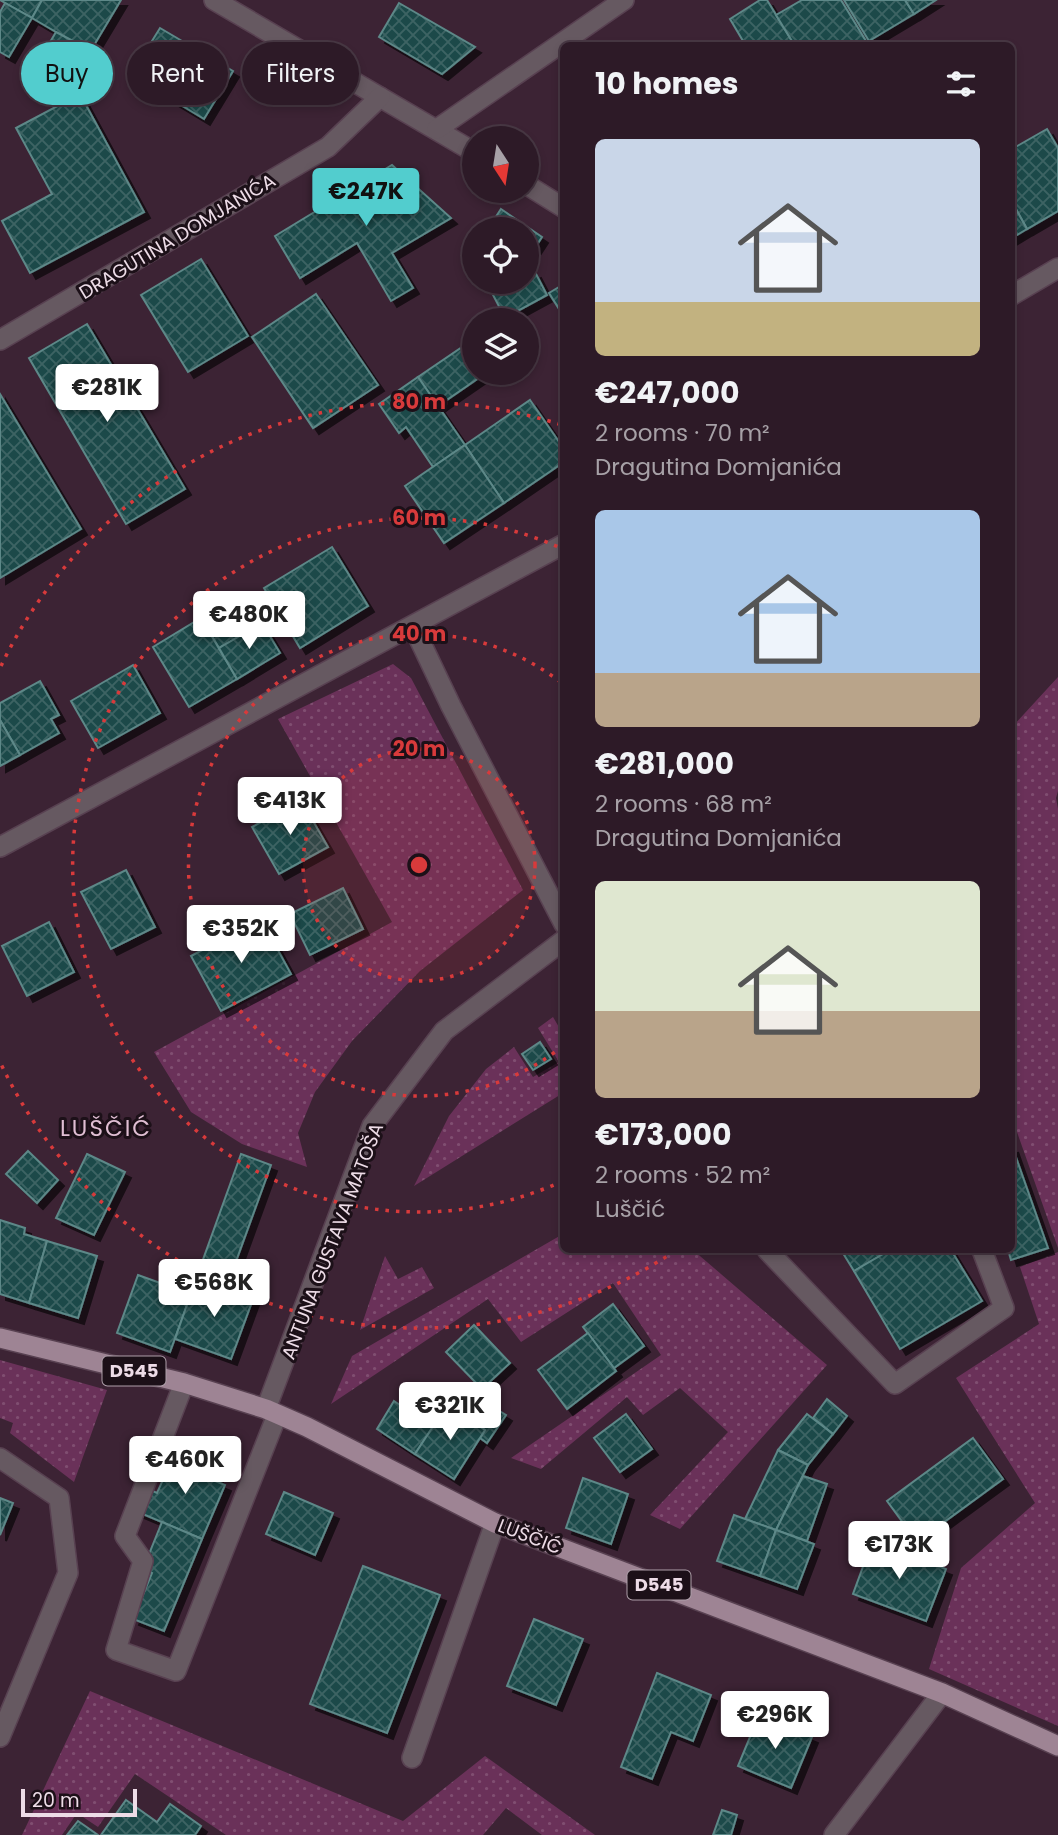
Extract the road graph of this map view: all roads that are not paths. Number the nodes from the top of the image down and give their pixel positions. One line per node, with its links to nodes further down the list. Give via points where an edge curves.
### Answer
1 (215, 0): 5 (street)
2 (624, 0): 3 (street)
3 (563, 42)
4 (560, 44): 6 (street)
5 (380, 97): 6 (street); 12 (street, DRAGUTINA DOMJANIĆA, via 328,147)
6 (437, 129): 7 (street)
7 (462, 145)
8 (539, 192): 9 (street)
9 (560, 206)
10 (1058, 268): 11 (street)
11 (1015, 293)
12 (0, 340)
13 (560, 546): 14 (street)
14 (413, 626): 15 (street); 16 (street)
15 (0, 847)
16 (560, 917)
17 (560, 943): 22 (street, ANTUNA GUSTAVA MATOŠA, via 444,1031 372,1126)
18 (770, 1253): 19 (street, via 895,1384 1004,1308)
19 (985, 1257)
20 (0, 1338): 21 (main road, LUŠČIĆ / D545)
21 (184, 1383): 22 (main road, LUŠČIĆ / D545); 22 (street, ANTUNA GUSTAVA MATOŠA, via 125,1536 143,1561 116,1650 176,1671)
22 (271, 1412): 24 (main road, LUŠČIĆ / D545)
23 (0, 1458): 26 (street, via 59,1498 68,1573)
24 (495, 1523): 25 (main road, LUŠČIĆ / D545); 28 (street)
25 (943, 1693): 27 (main road, LUŠČIĆ / D545); 29 (street)
26 (0, 1737)
27 (1058, 1746)
28 (411, 1758)
29 (834, 1835)

